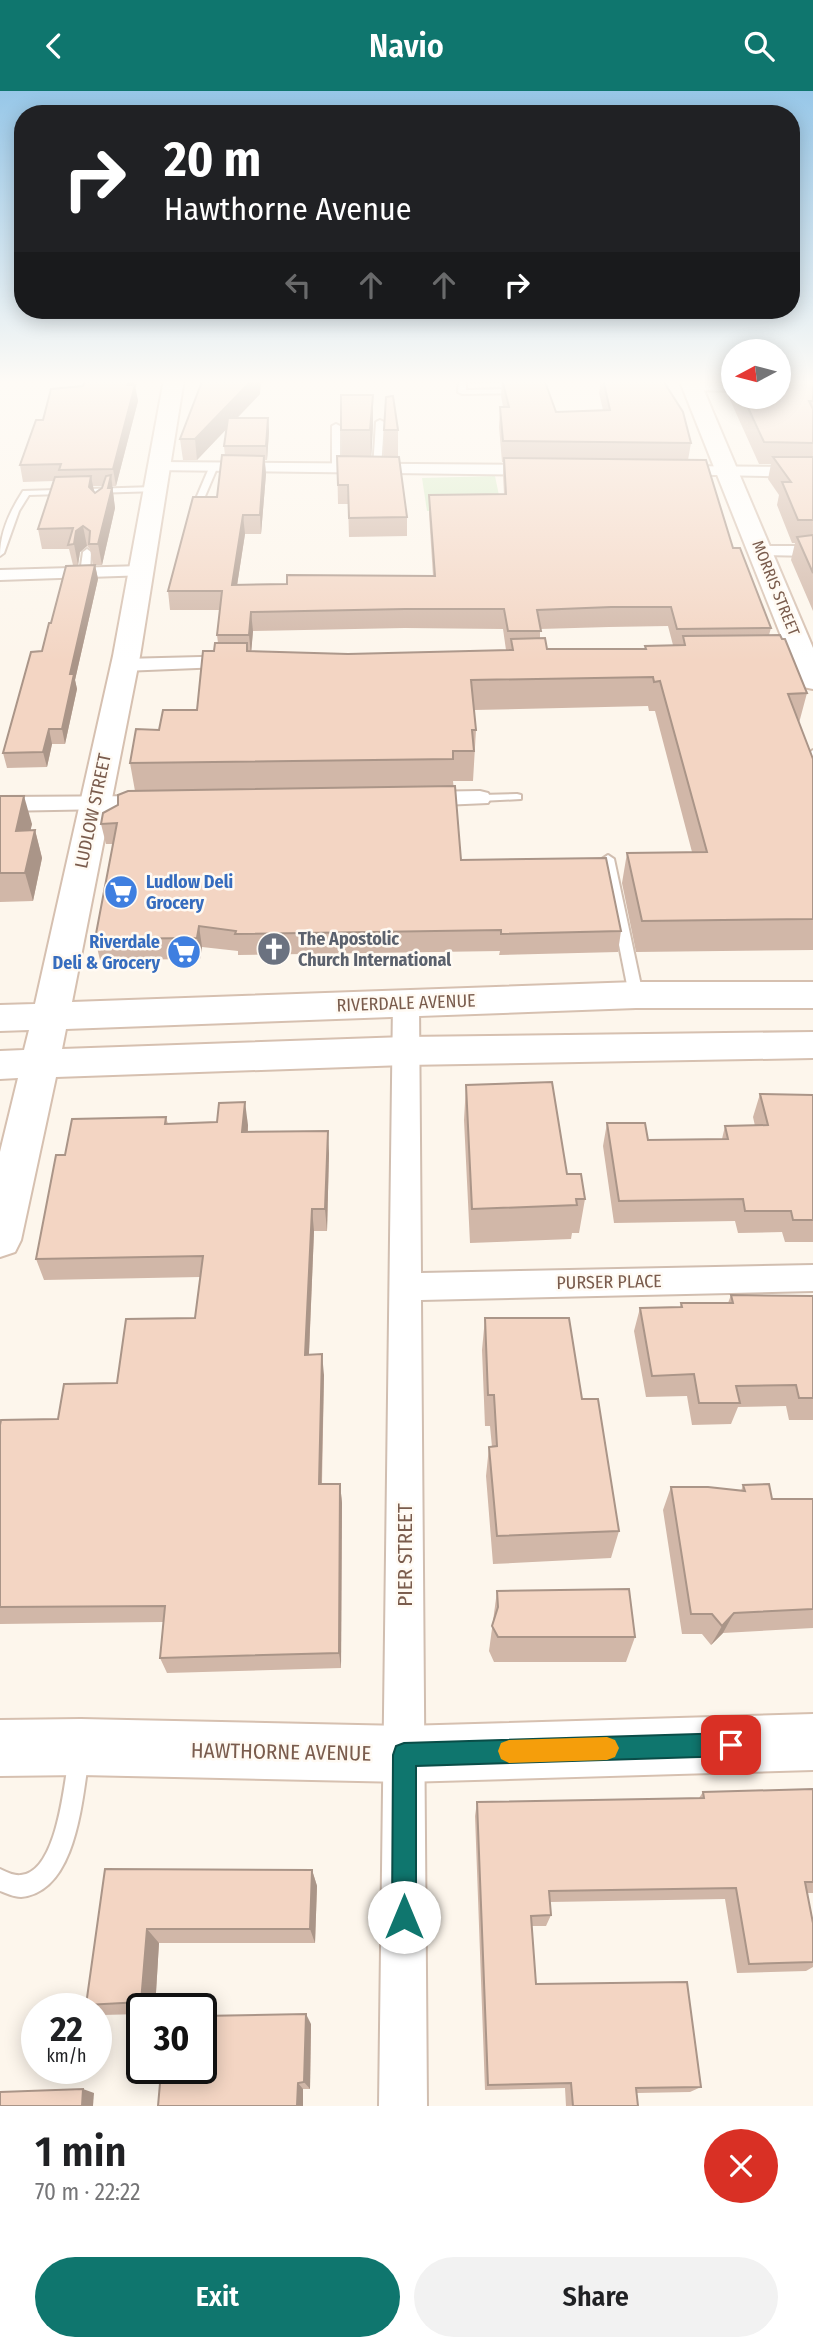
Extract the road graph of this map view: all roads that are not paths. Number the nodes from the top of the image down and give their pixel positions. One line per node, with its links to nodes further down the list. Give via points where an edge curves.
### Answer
1 (157, 473): 5 (street, LUDLOW STREET)
2 (184, 473): 5 (street)
3 (211, 473): 6 (lane)
4 (729, 473): 7 (street, MORRIS STREET)
5 (156, 478): 9 (lane, via 102,495 26,493); 11 (street, LUDLOW STREET)
6 (196, 508)
7 (761, 551): 8 (street); 14 (street, MORRIS STREET)
8 (813, 551)
9 (0, 552)
10 (87, 552): 12 (lane)
11 (142, 571): 12 (street); 16 (street, LUDLOW STREET)
12 (85, 573): 13 (street)
13 (0, 575)
14 (800, 655): 17 (street, MORRIS STREET)
15 (260, 662): 16 (street)
16 (123, 665): 25 (street, LUDLOW STREET)
17 (813, 681)
18 (813, 753): 19 (lane, via 804,762)
19 (813, 786)
20 (480, 797): 21 (lane); 22 (street)
21 (517, 797)
22 (397, 799)
23 (177, 803): 25 (street)
24 (0, 804): 25 (street)
25 (95, 805): 30 (street, LUDLOW STREET)
26 (608, 859): 27 (lane)
27 (636, 995): 28 (street, RIVERDALE AVENUE); 29 (street, RIVERDALE AVENUE)
28 (813, 995)
29 (406, 1003): 30 (street, RIVERDALE AVENUE); 33 (street, PIER STREET)
30 (51, 1015): 31 (street, RIVERDALE AVENUE); 34 (street, LUDLOW STREET)
31 (0, 1018)
32 (813, 1045): 33 (street)
33 (405, 1051): 34 (street); 38 (street, PIER STREET)
34 (40, 1063): 35 (street); 36 (street, LUDLOW STREET)
35 (0, 1065)
36 (0, 1240)
37 (813, 1278): 38 (street, PURSER PLACE)
38 (405, 1287): 42 (street, PIER STREET)
39 (813, 1742): 42 (street, HAWTHORNE AVENUE)
40 (81, 1747): 41 (street, HAWTHORNE AVENUE); 42 (street, HAWTHORNE AVENUE); 43 (lane, via 60,1852 44,1878 22,1886)
41 (0, 1748)
42 (404, 1755): 44 (street, PIER STREET)
43 (0, 1880)
44 (403, 2106)

